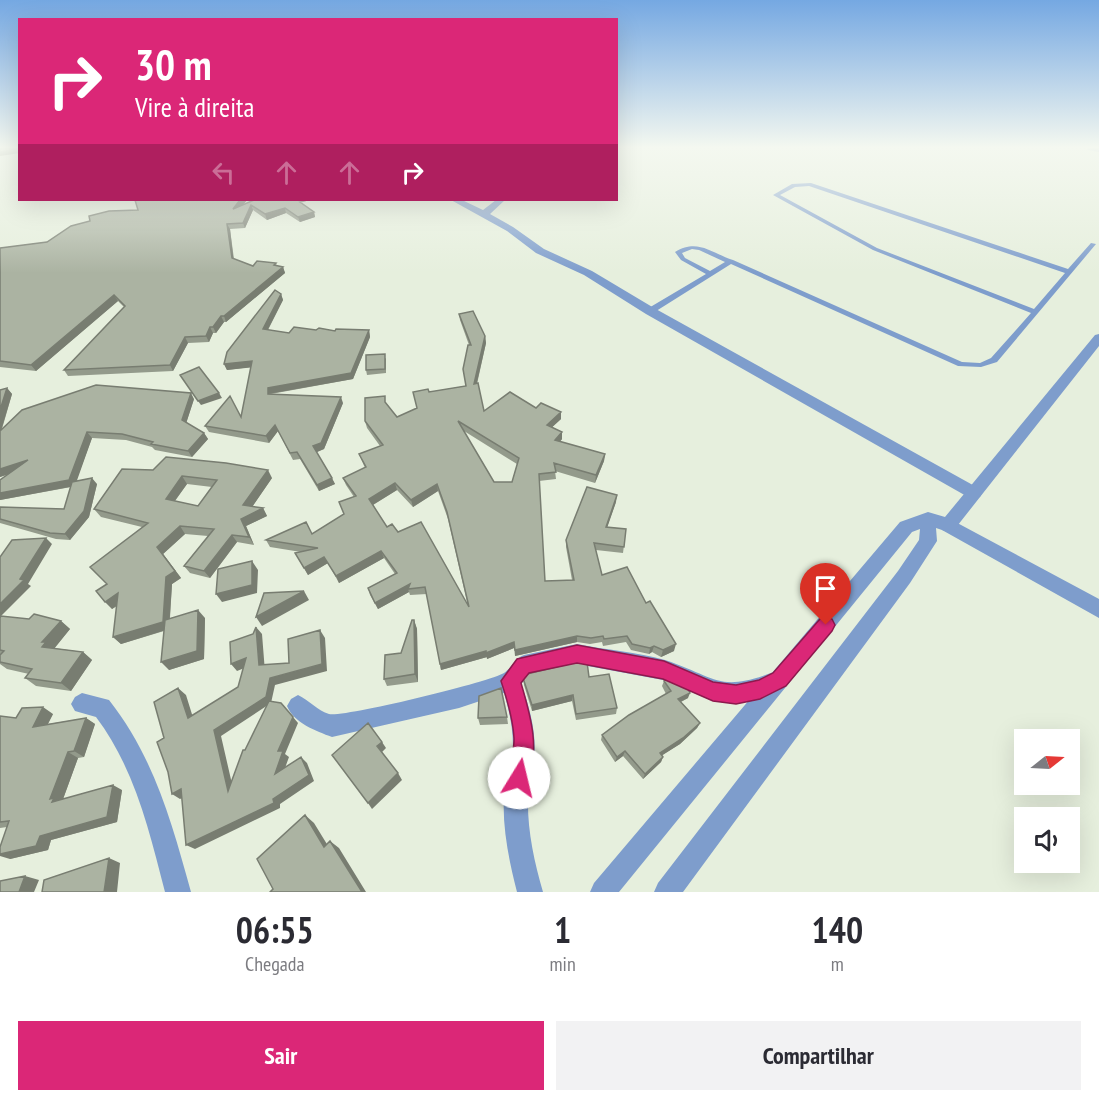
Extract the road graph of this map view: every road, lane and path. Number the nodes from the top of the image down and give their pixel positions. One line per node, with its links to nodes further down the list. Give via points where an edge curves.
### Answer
1 (786, 190): 11 (lane, via 776,195 875,249)
2 (826, 190): 8 (lane)
3 (458, 201): 5 (street)
4 (500, 201): 5 (street)
5 (484, 214): 10 (street, via 540,251 588,273)
6 (1093, 244): 8 (lane)
7 (731, 261): 9 (lane); 9 (lane, via 700,248 678,252 683,259); 11 (lane, via 968,365 994,360)
8 (1069, 272): 11 (lane)
9 (711, 274): 10 (lane)
10 (650, 311): 13 (street)
11 (1035, 312)
12 (1099, 338): 13 (street)
13 (974, 493): 14 (street)
14 (938, 522): 15 (street); 16 (street, via 906,527); 23 (street, via 904,577)
15 (1099, 609)
16 (779, 680): 17 (street, via 736,694 713,691 664,670 577,654 524,665); 22 (street)
17 (510, 681): 19 (street, via 459,698 332,726); 21 (street, via 525,741 516,794 519,843)
18 (82, 704): 20 (street, via 102,707 129,744 147,782)
19 (298, 706)
20 (178, 892)
21 (531, 892)
22 (603, 892)
23 (667, 892)

